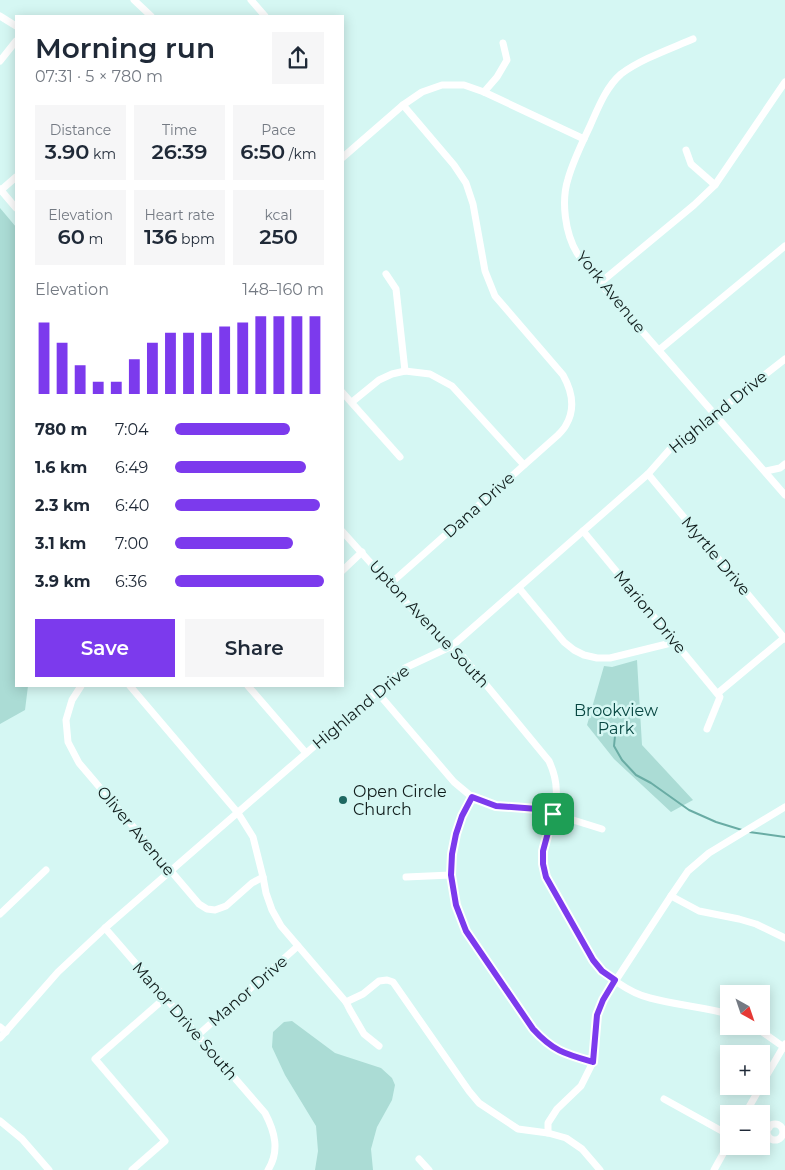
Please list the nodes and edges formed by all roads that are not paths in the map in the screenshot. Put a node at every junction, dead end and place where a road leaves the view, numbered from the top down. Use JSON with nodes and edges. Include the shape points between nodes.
{"nodes":[{"id":1,"x":134,"y":0,"type":"edge"},
{"id":2,"x":251,"y":0,"type":"edge"},
{"id":3,"x":150,"y":15,"type":"edge"},
{"id":4,"x":264,"y":15,"type":"edge"},
{"id":5,"x":0,"y":16,"type":"edge"},
{"id":6,"x":15,"y":25,"type":"edge"},
{"id":7,"x":693,"y":39,"type":"dead end"},
{"id":8,"x":15,"y":42,"type":"edge"},
{"id":9,"x":503,"y":43,"type":"dead end"},
{"id":10,"x":0,"y":61,"type":"edge"},
{"id":11,"x":785,"y":82,"type":"edge"},
{"id":12,"x":484,"y":92,"type":"junction"},
{"id":13,"x":403,"y":105,"type":"junction"},
{"id":14,"x":584,"y":139,"type":"junction"},
{"id":15,"x":686,"y":150,"type":"dead end"},
{"id":16,"x":344,"y":156,"type":"edge"},
{"id":17,"x":15,"y":179,"type":"edge"},
{"id":18,"x":714,"y":185,"type":"junction"},
{"id":19,"x":0,"y":190,"type":"edge"},
{"id":20,"x":15,"y":207,"type":"edge"},
{"id":21,"x":785,"y":246,"type":"edge"},
{"id":22,"x":386,"y":274,"type":"dead end"},
{"id":23,"x":600,"y":283,"type":"junction"},
{"id":24,"x":659,"y":350,"type":"junction"},
{"id":25,"x":785,"y":359,"type":"edge"},
{"id":26,"x":405,"y":371,"type":"junction"},
{"id":27,"x":344,"y":394,"type":"edge"},
{"id":28,"x":352,"y":402,"type":"junction"},
{"id":29,"x":715,"y":413,"type":"junction"},
{"id":30,"x":400,"y":457,"type":"dead end"},
{"id":31,"x":785,"y":464,"type":"edge"},
{"id":32,"x":524,"y":465,"type":"junction"},
{"id":33,"x":766,"y":471,"type":"junction"},
{"id":34,"x":648,"y":474,"type":"junction"},
{"id":35,"x":785,"y":495,"type":"edge"},
{"id":36,"x":583,"y":531,"type":"junction"},
{"id":37,"x":344,"y":532,"type":"edge"},
{"id":38,"x":362,"y":552,"type":"junction"},
{"id":39,"x":344,"y":569,"type":"edge"},
{"id":40,"x":390,"y":584,"type":"junction"},
{"id":41,"x":518,"y":588,"type":"junction"},
{"id":42,"x":784,"y":639,"type":"edge"},
{"id":43,"x":675,"y":642,"type":"junction"},
{"id":44,"x":452,"y":646,"type":"junction"},
{"id":45,"x":80,"y":687,"type":"edge"},
{"id":46,"x":131,"y":687,"type":"edge"},
{"id":47,"x":249,"y":687,"type":"edge"},
{"id":48,"x":377,"y":692,"type":"junction"},
{"id":49,"x":718,"y":693,"type":"junction"},
{"id":50,"x":707,"y":729,"type":"dead end"},
{"id":51,"x":306,"y":753,"type":"junction"},
{"id":52,"x":472,"y":797,"type":"junction"},
{"id":53,"x":785,"y":807,"type":"edge"},
{"id":54,"x":238,"y":813,"type":"junction"},
{"id":55,"x":553,"y":814,"type":"junction"},
{"id":56,"x":602,"y":829,"type":"dead end"},
{"id":57,"x":46,"y":870,"type":"dead end"},
{"id":58,"x":171,"y":871,"type":"junction"},
{"id":59,"x":451,"y":875,"type":"junction"},
{"id":60,"x":263,"y":877,"type":"junction"},
{"id":61,"x":406,"y":877,"type":"dead end"},
{"id":62,"x":671,"y":896,"type":"junction"},
{"id":63,"x":0,"y":914,"type":"edge"},
{"id":64,"x":105,"y":928,"type":"junction"},
{"id":65,"x":785,"y":938,"type":"edge"},
{"id":66,"x":298,"y":946,"type":"junction"},
{"id":67,"x":615,"y":980,"type":"junction"},
{"id":68,"x":165,"y":998,"type":"junction"},
{"id":69,"x":346,"y":1002,"type":"junction"},
{"id":70,"x":720,"y":1011,"type":"edge"},
{"id":71,"x":3,"y":1029,"type":"edge"},
{"id":72,"x":198,"y":1035,"type":"junction"},
{"id":73,"x":768,"y":1035,"type":"edge"},
{"id":74,"x":0,"y":1038,"type":"edge"},
{"id":75,"x":379,"y":1046,"type":"dead end"},
{"id":76,"x":784,"y":1046,"type":"edge"},
{"id":77,"x":593,"y":1062,"type":"junction"},
{"id":78,"x":770,"y":1070,"type":"edge"},
{"id":79,"x":664,"y":1099,"type":"dead end"},
{"id":80,"x":0,"y":1121,"type":"edge"},
{"id":81,"x":720,"y":1130,"type":"edge"},
{"id":82,"x":548,"y":1133,"type":"junction"},
{"id":83,"x":722,"y":1155,"type":"edge"},
{"id":84,"x":419,"y":1159,"type":"dead end"},
{"id":85,"x":49,"y":1170,"type":"edge"},
{"id":86,"x":132,"y":1170,"type":"edge"},
{"id":87,"x":268,"y":1170,"type":"edge"},
{"id":88,"x":429,"y":1170,"type":"edge"},
{"id":89,"x":600,"y":1170,"type":"edge"},
{"id":90,"x":714,"y":1170,"type":"edge"}],
"edges":[{"from":1,"to":3,"type":"street"},
{"from":2,"to":4,"type":"street"},
{"from":5,"to":6,"type":"street"},
{"from":7,"to":14,"type":"street","name":"York Avenue","via":[[636,65],[620,76],[606,93]]},
{"from":8,"to":10,"type":"street"},
{"from":9,"to":12,"type":"street","via":[[507,60]]},
{"from":11,"to":18,"type":"street"},
{"from":12,"to":13,"type":"street","via":[[464,85],[442,85],[422,92]]},
{"from":12,"to":14,"type":"street"},
{"from":13,"to":16,"type":"street"},
{"from":13,"to":32,"type":"street","name":"Dana Drive","via":[[466,183],[485,271],[495,296],[563,375],[570,388],[572,407],[566,425]]},
{"from":14,"to":23,"type":"street","name":"York Avenue","via":[[567,180],[565,216],[577,252]]},
{"from":15,"to":18,"type":"street","via":[[691,164]]},
{"from":17,"to":19,"type":"street"},
{"from":18,"to":23,"type":"street"},
{"from":19,"to":20,"type":"street"},
{"from":21,"to":24,"type":"street"},
{"from":22,"to":26,"type":"street","via":[[396,289]]},
{"from":23,"to":24,"type":"street","name":"York Avenue"},
{"from":24,"to":29,"type":"street","name":"York Avenue"},
{"from":25,"to":29,"type":"street","name":"Highland Drive"},
{"from":26,"to":28,"type":"street","via":[[379,380]]},
{"from":26,"to":32,"type":"street","via":[[430,374],[452,386]]},
{"from":27,"to":28,"type":"street"},
{"from":28,"to":30,"type":"street"},
{"from":29,"to":33,"type":"street","name":"York Avenue"},
{"from":29,"to":34,"type":"street","name":"Highland Drive","via":[[670,449]]},
{"from":31,"to":33,"type":"street"},
{"from":32,"to":40,"type":"street","name":"Dana Drive"},
{"from":33,"to":35,"type":"street","name":"York Avenue"},
{"from":34,"to":36,"type":"street","name":"Highland Drive"},
{"from":34,"to":42,"type":"street","name":"Myrtle Drive"},
{"from":36,"to":41,"type":"street","name":"Highland Drive"},
{"from":36,"to":43,"type":"street","name":"Marion Drive"},
{"from":37,"to":38,"type":"street","name":"Upton Avenue South"},
{"from":38,"to":39,"type":"street"},
{"from":38,"to":40,"type":"street","name":"Upton Avenue South"},
{"from":40,"to":44,"type":"street","name":"Upton Avenue South","via":[[431,630]]},
{"from":41,"to":43,"type":"street","via":[[564,642],[584,655],[610,658]]},
{"from":41,"to":44,"type":"street","name":"Highland Drive"},
{"from":42,"to":49,"type":"street"},
{"from":43,"to":49,"type":"street","name":"Marion Drive"},
{"from":44,"to":48,"type":"street","name":"Highland Drive","via":[[405,668]]},
{"from":44,"to":55,"type":"street","name":"Upton Avenue South","via":[[549,761],[557,786]]},
{"from":45,"to":58,"type":"street","name":"Oliver Avenue","via":[[66,720],[68,742],[79,763]]},
{"from":46,"to":54,"type":"street"},
{"from":47,"to":51,"type":"street"},
{"from":48,"to":51,"type":"street","name":"Highland Drive"},
{"from":48,"to":52,"type":"street","via":[[454,782]]},
{"from":49,"to":50,"type":"street","via":[[720,696]]},
{"from":51,"to":54,"type":"street","name":"Highland Drive"},
{"from":52,"to":55,"type":"street","via":[[496,806],[538,809]]},
{"from":52,"to":59,"type":"street","via":[[456,834]]},
{"from":53,"to":62,"type":"street","via":[[709,852],[688,871]]},
{"from":54,"to":58,"type":"street","name":"Highland Drive"},
{"from":54,"to":60,"type":"street","via":[[253,837]]},
{"from":55,"to":56,"type":"street"},
{"from":55,"to":67,"type":"street","name":"Upton Avenue South","via":[[543,851],[546,877],[593,960]]},
{"from":57,"to":63,"type":"street"},
{"from":58,"to":60,"type":"street","name":"Oliver Avenue","via":[[199,904],[215,910],[226,906]]},
{"from":58,"to":64,"type":"street","name":"Highland Drive"},
{"from":59,"to":61,"type":"street"},
{"from":59,"to":77,"type":"street","via":[[456,905],[466,931],[533,1029],[557,1050]]},
{"from":60,"to":66,"type":"street","via":[[272,910]]},
{"from":62,"to":65,"type":"street","via":[[699,911],[739,918]]},
{"from":62,"to":67,"type":"street"},
{"from":64,"to":68,"type":"street","name":"Manor Drive South"},
{"from":64,"to":71,"type":"street","name":"Highland Drive"},
{"from":66,"to":69,"type":"street"},
{"from":66,"to":72,"type":"street","name":"Manor Drive"},
{"from":67,"to":70,"type":"street","name":"Upton Avenue South","via":[[648,998]]},
{"from":67,"to":77,"type":"street","via":[[597,1015]]},
{"from":68,"to":72,"type":"street","name":"Manor Drive South"},
{"from":68,"to":86,"type":"street","via":[[95,1059],[165,1141]]},
{"from":69,"to":75,"type":"street","via":[[364,1034]]},
{"from":69,"to":82,"type":"street","via":[[380,981],[393,982],[479,1103],[518,1130]]},
{"from":71,"to":74,"type":"street","name":"Highland Drive"},
{"from":72,"to":87,"type":"street","name":"Manor Drive South","via":[[265,1113],[272,1126],[276,1142]]},
{"from":73,"to":76,"type":"street"},
{"from":76,"to":78,"type":"street"},
{"from":77,"to":82,"type":"street","via":[[581,1086],[557,1108],[548,1123]]},
{"from":79,"to":81,"type":"street"},
{"from":80,"to":85,"type":"street","via":[[22,1139]]},
{"from":82,"to":89,"type":"street","via":[[566,1138],[582,1149]]},
{"from":83,"to":90,"type":"street"},
{"from":84,"to":88,"type":"street"}]}
